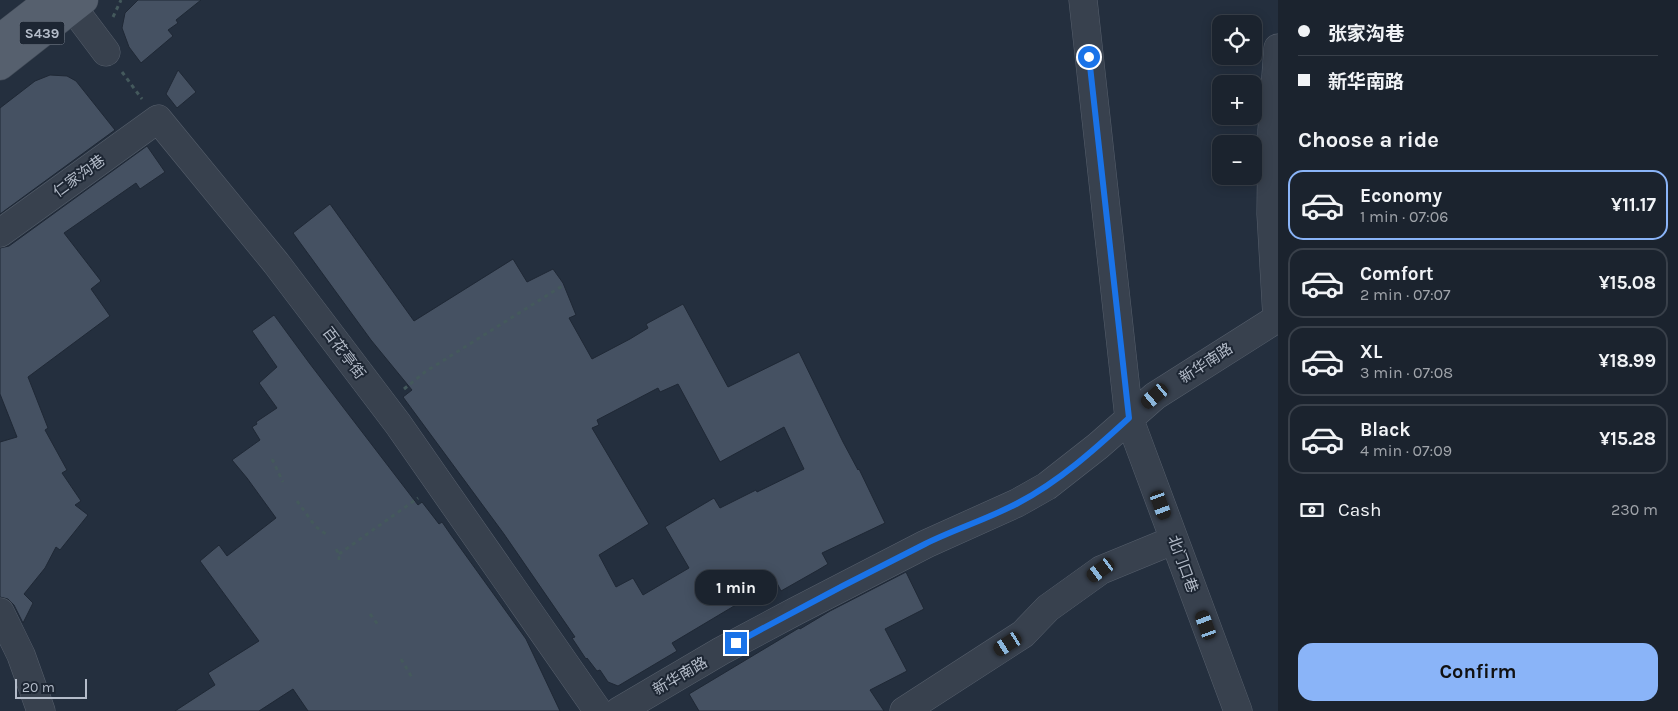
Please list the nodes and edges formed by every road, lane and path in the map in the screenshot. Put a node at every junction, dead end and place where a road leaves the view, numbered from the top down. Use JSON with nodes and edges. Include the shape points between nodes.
{"nodes":[{"id":1,"x":1083,"y":0,"type":"edge"},
{"id":2,"x":69,"y":3,"type":"edge"},
{"id":3,"x":0,"y":38,"type":"edge"},
{"id":4,"x":1278,"y":48,"type":"edge"},
{"id":5,"x":106,"y":52,"type":"joint"},
{"id":6,"x":0,"y":66,"type":"edge"},
{"id":7,"x":158,"y":119,"type":"junction"},
{"id":8,"x":0,"y":232,"type":"edge"},
{"id":9,"x":562,"y":286,"type":"dead end"},
{"id":10,"x":1278,"y":318,"type":"edge"},
{"id":11,"x":406,"y":388,"type":"dead end"},
{"id":12,"x":1129,"y":418,"type":"junction"},
{"id":13,"x":272,"y":460,"type":"dead end"},
{"id":14,"x":283,"y":482,"type":"dead end"},
{"id":15,"x":438,"y":483,"type":"junction"},
{"id":16,"x":297,"y":501,"type":"dead end"},
{"id":17,"x":327,"y":535,"type":"dead end"},
{"id":18,"x":1174,"y":540,"type":"junction"},
{"id":19,"x":336,"y":549,"type":"dead end"},
{"id":20,"x":339,"y":554,"type":"junction"},
{"id":21,"x":339,"y":560,"type":"dead end"},
{"id":22,"x":0,"y":612,"type":"edge"},
{"id":23,"x":370,"y":614,"type":"dead end"},
{"id":24,"x":379,"y":626,"type":"dead end"},
{"id":25,"x":401,"y":659,"type":"dead end"},
{"id":26,"x":413,"y":679,"type":"dead end"},
{"id":27,"x":41,"y":711,"type":"edge"},
{"id":28,"x":598,"y":711,"type":"edge"},
{"id":29,"x":619,"y":711,"type":"edge"},
{"id":30,"x":904,"y":711,"type":"edge"},
{"id":31,"x":1238,"y":711,"type":"edge"}],
"edges":[{"from":1,"to":12,"type":"street","name":"北门口巷"},
{"from":2,"to":3,"type":"main road","number":"S439"},
{"from":2,"to":5,"type":"street"},
{"from":2,"to":6,"type":"main road","number":"S439"},
{"from":4,"to":10,"type":"street","via":[[1272,130],[1271,214]]},
{"from":5,"to":7,"type":"path"},
{"from":7,"to":8,"type":"street","name":"仁家沟巷"},
{"from":7,"to":15,"type":"street","name":"百花亭街","via":[[276,263],[398,424]]},
{"from":9,"to":11,"type":"path","via":[[425,372]]},
{"from":10,"to":12,"type":"street","name":"新华南路","via":[[1155,396]]},
{"from":12,"to":18,"type":"street","name":"北门口巷"},
{"from":12,"to":29,"type":"street","name":"新华南路","via":[[1068,471],[1018,503],[926,544],[822,598]]},
{"from":13,"to":14,"type":"path"},
{"from":15,"to":20,"type":"path"},
{"from":15,"to":28,"type":"street","name":"百花亭街"},
{"from":16,"to":17,"type":"path","via":[[315,526]]},
{"from":18,"to":30,"type":"street","via":[[1101,570],[1048,608],[1023,634]]},
{"from":18,"to":31,"type":"street","name":"北门口巷"},
{"from":19,"to":20,"type":"path"},
{"from":20,"to":21,"type":"path"},
{"from":22,"to":27,"type":"street","via":[[22,655]]},
{"from":23,"to":24,"type":"path"},
{"from":25,"to":26,"type":"path"}]}
